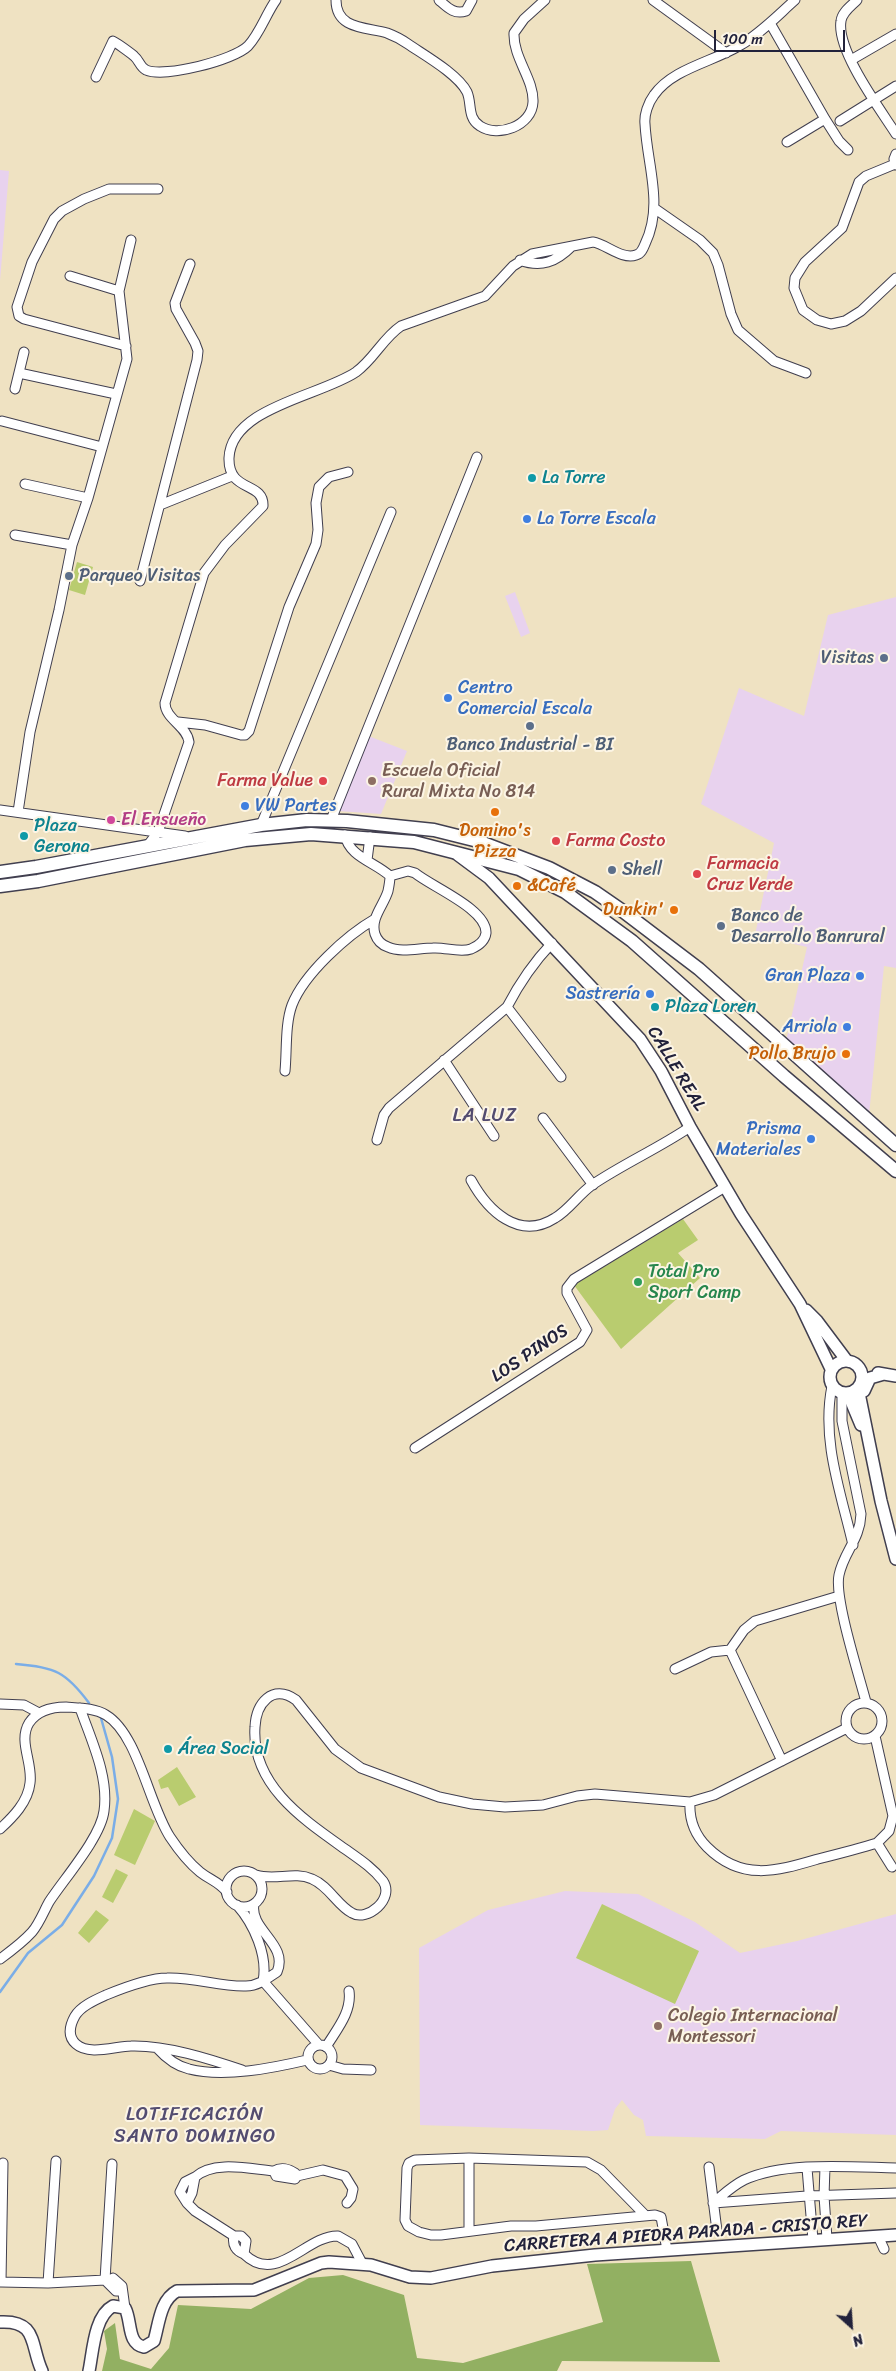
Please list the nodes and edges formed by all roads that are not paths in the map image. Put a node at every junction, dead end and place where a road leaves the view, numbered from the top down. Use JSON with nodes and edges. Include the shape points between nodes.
{"nodes":[{"id":1,"x":276,"y":0,"type":"edge"},
{"id":2,"x":336,"y":0,"type":"edge"},
{"id":3,"x":439,"y":0,"type":"edge"},
{"id":4,"x":472,"y":0,"type":"edge"},
{"id":5,"x":545,"y":0,"type":"edge"},
{"id":6,"x":653,"y":0,"type":"edge"},
{"id":7,"x":794,"y":0,"type":"edge"},
{"id":8,"x":857,"y":0,"type":"edge"},
{"id":9,"x":770,"y":22,"type":"junction"},
{"id":10,"x":896,"y":34,"type":"edge"},
{"id":11,"x":722,"y":51,"type":"junction"},
{"id":12,"x":851,"y":60,"type":"junction"},
{"id":13,"x":96,"y":77,"type":"dead end"},
{"id":14,"x":896,"y":86,"type":"edge"},
{"id":15,"x":874,"y":100,"type":"junction"},
{"id":16,"x":825,"y":118,"type":"junction"},
{"id":17,"x":840,"y":121,"type":"dead end"},
{"id":18,"x":896,"y":134,"type":"edge"},
{"id":19,"x":787,"y":142,"type":"dead end"},
{"id":20,"x":848,"y":150,"type":"dead end"},
{"id":21,"x":896,"y":154,"type":"edge"},
{"id":22,"x":895,"y":165,"type":"edge"},
{"id":23,"x":158,"y":189,"type":"dead end"},
{"id":24,"x":654,"y":208,"type":"junction"},
{"id":25,"x":131,"y":240,"type":"dead end"},
{"id":26,"x":190,"y":264,"type":"dead end"},
{"id":27,"x":70,"y":276,"type":"dead end"},
{"id":28,"x":896,"y":278,"type":"edge"},
{"id":29,"x":119,"y":291,"type":"junction"},
{"id":30,"x":126,"y":346,"type":"junction"},
{"id":31,"x":24,"y":352,"type":"dead end"},
{"id":32,"x":19,"y":373,"type":"junction"},
{"id":33,"x":806,"y":373,"type":"dead end"},
{"id":34,"x":15,"y":389,"type":"dead end"},
{"id":35,"x":116,"y":394,"type":"junction"},
{"id":36,"x":2,"y":422,"type":"dead end"},
{"id":37,"x":102,"y":447,"type":"junction"},
{"id":38,"x":477,"y":457,"type":"dead end"},
{"id":39,"x":348,"y":472,"type":"dead end"},
{"id":40,"x":232,"y":476,"type":"junction"},
{"id":41,"x":25,"y":484,"type":"dead end"},
{"id":42,"x":88,"y":498,"type":"junction"},
{"id":43,"x":160,"y":505,"type":"junction"},
{"id":44,"x":391,"y":512,"type":"dead end"},
{"id":45,"x":15,"y":535,"type":"dead end"},
{"id":46,"x":72,"y":545,"type":"junction"},
{"id":47,"x":140,"y":581,"type":"dead end"},
{"id":48,"x":178,"y":722,"type":"junction"},
{"id":49,"x":0,"y":810,"type":"edge"},
{"id":50,"x":18,"y":812,"type":"junction"},
{"id":51,"x":331,"y":820,"type":"junction"},
{"id":52,"x":261,"y":825,"type":"junction"},
{"id":53,"x":158,"y":832,"type":"junction"},
{"id":54,"x":345,"y":835,"type":"junction"},
{"id":55,"x":194,"y":837,"type":"junction"},
{"id":56,"x":370,"y":837,"type":"junction"},
{"id":57,"x":148,"y":845,"type":"junction"},
{"id":58,"x":441,"y":847,"type":"junction"},
{"id":59,"x":368,"y":860,"type":"junction"},
{"id":60,"x":500,"y":864,"type":"junction"},
{"id":61,"x":0,"y":872,"type":"edge"},
{"id":62,"x":390,"y":876,"type":"junction"},
{"id":63,"x":489,"y":878,"type":"junction"},
{"id":64,"x":0,"y":886,"type":"edge"},
{"id":65,"x":375,"y":919,"type":"junction"},
{"id":66,"x":552,"y":943,"type":"junction"},
{"id":67,"x":507,"y":1007,"type":"junction"},
{"id":68,"x":444,"y":1060,"type":"junction"},
{"id":69,"x":285,"y":1070,"type":"dead end"},
{"id":70,"x":561,"y":1077,"type":"dead end"},
{"id":71,"x":543,"y":1118,"type":"dead end"},
{"id":72,"x":690,"y":1127,"type":"junction"},
{"id":73,"x":494,"y":1136,"type":"dead end"},
{"id":74,"x":377,"y":1140,"type":"dead end"},
{"id":75,"x":896,"y":1145,"type":"edge"},
{"id":76,"x":896,"y":1171,"type":"edge"},
{"id":77,"x":471,"y":1180,"type":"dead end"},
{"id":78,"x":593,"y":1185,"type":"junction"},
{"id":79,"x":725,"y":1187,"type":"junction"},
{"id":80,"x":800,"y":1304,"type":"junction"},
{"id":81,"x":847,"y":1361,"type":"junction"},
{"id":82,"x":831,"y":1370,"type":"junction"},
{"id":83,"x":861,"y":1371,"type":"junction"},
{"id":84,"x":884,"y":1374,"type":"junction"},
{"id":85,"x":896,"y":1376,"type":"edge"},
{"id":86,"x":832,"y":1386,"type":"junction"},
{"id":87,"x":850,"y":1392,"type":"junction"},
{"id":88,"x":862,"y":1402,"type":"junction"},
{"id":89,"x":869,"y":1442,"type":"junction"},
{"id":90,"x":415,"y":1448,"type":"dead end"},
{"id":91,"x":853,"y":1544,"type":"junction"},
{"id":92,"x":896,"y":1559,"type":"edge"},
{"id":93,"x":839,"y":1596,"type":"junction"},
{"id":94,"x":730,"y":1650,"type":"junction"},
{"id":95,"x":675,"y":1670,"type":"dead end"},
{"id":96,"x":866,"y":1702,"type":"junction"},
{"id":97,"x":0,"y":1704,"type":"edge"},
{"id":98,"x":80,"y":1708,"type":"junction"},
{"id":99,"x":40,"y":1713,"type":"junction"},
{"id":100,"x":847,"y":1728,"type":"junction"},
{"id":101,"x":875,"y":1736,"type":"junction"},
{"id":102,"x":782,"y":1761,"type":"junction"},
{"id":103,"x":690,"y":1802,"type":"junction"},
{"id":104,"x":0,"y":1829,"type":"edge"},
{"id":105,"x":877,"y":1843,"type":"junction"},
{"id":106,"x":892,"y":1867,"type":"dead end"},
{"id":107,"x":256,"y":1875,"type":"junction"},
{"id":108,"x":279,"y":1876,"type":"junction"},
{"id":109,"x":230,"y":1878,"type":"junction"},
{"id":110,"x":215,"y":1879,"type":"junction"},
{"id":111,"x":227,"y":1892,"type":"junction"},
{"id":112,"x":262,"y":1892,"type":"junction"},
{"id":113,"x":254,"y":1904,"type":"junction"},
{"id":114,"x":237,"y":1905,"type":"junction"},
{"id":115,"x":0,"y":1959,"type":"edge"},
{"id":116,"x":263,"y":1981,"type":"junction"},
{"id":117,"x":349,"y":1991,"type":"dead end"},
{"id":118,"x":322,"y":2046,"type":"junction"},
{"id":119,"x":158,"y":2048,"type":"junction"},
{"id":120,"x":308,"y":2060,"type":"junction"},
{"id":121,"x":330,"y":2065,"type":"junction"},
{"id":122,"x":242,"y":2070,"type":"junction"},
{"id":123,"x":371,"y":2070,"type":"dead end"},
{"id":124,"x":469,"y":2158,"type":"junction"},
{"id":125,"x":56,"y":2161,"type":"dead end"},
{"id":126,"x":3,"y":2163,"type":"dead end"},
{"id":127,"x":112,"y":2164,"type":"dead end"},
{"id":128,"x":709,"y":2167,"type":"dead end"},
{"id":129,"x":825,"y":2167,"type":"junction"},
{"id":130,"x":807,"y":2168,"type":"junction"},
{"id":131,"x":896,"y":2168,"type":"edge"},
{"id":132,"x":896,"y":2193,"type":"edge"},
{"id":133,"x":808,"y":2196,"type":"junction"},
{"id":134,"x":824,"y":2196,"type":"junction"},
{"id":135,"x":714,"y":2203,"type":"junction"},
{"id":136,"x":347,"y":2204,"type":"dead end"},
{"id":137,"x":644,"y":2214,"type":"junction"},
{"id":138,"x":469,"y":2231,"type":"junction"},
{"id":139,"x":717,"y":2231,"type":"dead end"},
{"id":140,"x":896,"y":2235,"type":"edge"},
{"id":141,"x":878,"y":2236,"type":"junction"},
{"id":142,"x":827,"y":2239,"type":"junction"},
{"id":143,"x":813,"y":2240,"type":"junction"},
{"id":144,"x":884,"y":2249,"type":"dead end"},
{"id":145,"x":667,"y":2250,"type":"junction"},
{"id":146,"x":362,"y":2263,"type":"junction"},
{"id":147,"x":107,"y":2280,"type":"junction"},
{"id":148,"x":48,"y":2283,"type":"junction"},
{"id":149,"x":125,"y":2308,"type":"junction"},
{"id":150,"x":0,"y":2322,"type":"edge"},
{"id":151,"x":42,"y":2371,"type":"edge"},
{"id":152,"x":89,"y":2371,"type":"edge"}],
"edges":[{"from":1,"to":13,"type":"street","via":[[252,41],[225,60],[150,71],[113,41]]},
{"from":2,"to":5,"type":"street","via":[[337,11],[351,25],[395,36],[437,64],[462,85],[474,121],[485,129],[497,131],[516,127],[533,107],[532,93],[516,53],[514,33]]},
{"from":3,"to":4,"type":"street","via":[[460,13],[470,6]]},
{"from":6,"to":11,"type":"street"},
{"from":7,"to":9,"type":"street"},
{"from":8,"to":12,"type":"street","via":[[846,10],[841,21],[843,39]]},
{"from":9,"to":11,"type":"street","via":[[755,36]]},
{"from":9,"to":16,"type":"street"},
{"from":10,"to":12,"type":"street"},
{"from":11,"to":24,"type":"street","via":[[662,85],[647,109],[645,124],[655,187]]},
{"from":12,"to":15,"type":"street"},
{"from":14,"to":15,"type":"street"},
{"from":15,"to":17,"type":"street"},
{"from":15,"to":18,"type":"street"},
{"from":16,"to":19,"type":"street"},
{"from":16,"to":20,"type":"street"},
{"from":21,"to":22,"type":"street"},
{"from":22,"to":28,"type":"street","via":[[859,182],[842,228],[805,262],[795,278],[794,288],[803,310],[817,320],[831,324],[844,321],[860,311]]},
{"from":23,"to":30,"type":"street","via":[[109,189],[62,211],[54,219],[32,262],[17,307],[19,316],[24,319]]},
{"from":24,"to":33,"type":"street","via":[[700,240],[712,253],[738,330],[774,360]]},
{"from":24,"to":40,"type":"street","via":[[648,238],[641,252],[631,256],[601,243],[538,252],[520,260],[485,296],[401,326],[357,371],[251,420],[238,434],[229,453]]},
{"from":25,"to":29,"type":"street"},
{"from":26,"to":43,"type":"street","via":[[175,303],[198,351],[197,360]]},
{"from":27,"to":29,"type":"street"},
{"from":29,"to":30,"type":"street"},
{"from":30,"to":35,"type":"street","via":[[127,359]]},
{"from":31,"to":32,"type":"street"},
{"from":32,"to":34,"type":"street"},
{"from":32,"to":35,"type":"street"},
{"from":35,"to":37,"type":"street"},
{"from":36,"to":37,"type":"street"},
{"from":37,"to":42,"type":"street"},
{"from":38,"to":51,"type":"street"},
{"from":39,"to":48,"type":"street","via":[[328,477],[319,487],[316,544],[286,616],[249,731],[241,735],[205,725]]},
{"from":40,"to":43,"type":"street"},
{"from":40,"to":48,"type":"street","via":[[258,493],[263,506],[204,573],[165,703],[166,711]]},
{"from":41,"to":42,"type":"street"},
{"from":42,"to":46,"type":"street"},
{"from":43,"to":47,"type":"street"},
{"from":44,"to":52,"type":"street"},
{"from":45,"to":46,"type":"street"},
{"from":46,"to":50,"type":"street","via":[[30,732]]},
{"from":48,"to":53,"type":"street","via":[[189,742]]},
{"from":49,"to":50,"type":"street"},
{"from":50,"to":53,"type":"street"},
{"from":51,"to":52,"type":"highway"},
{"from":51,"to":75,"type":"highway","via":[[454,834],[524,857],[583,886],[674,948]]},
{"from":52,"to":55,"type":"highway"},
{"from":53,"to":55,"type":"street"},
{"from":53,"to":57,"type":"street"},
{"from":54,"to":56,"type":"highway"},
{"from":54,"to":59,"type":"street","via":[[347,845]]},
{"from":54,"to":64,"type":"highway","via":[[311,834],[244,840]]},
{"from":55,"to":57,"type":"highway"},
{"from":56,"to":58,"type":"highway"},
{"from":56,"to":59,"type":"street"},
{"from":57,"to":61,"type":"highway"},
{"from":58,"to":60,"type":"highway"},
{"from":58,"to":63,"type":"main road","name":"CALLE REAL","via":[[470,862]]},
{"from":59,"to":62,"type":"street"},
{"from":60,"to":63,"type":"main road"},
{"from":60,"to":76,"type":"highway","via":[[520,869],[566,892],[632,941]]},
{"from":62,"to":65,"type":"street","via":[[388,892]]},
{"from":62,"to":65,"type":"street","via":[[408,871],[415,873],[469,907],[484,924],[484,940],[463,950],[389,948],[374,932]]},
{"from":63,"to":66,"type":"main road","name":"CALLE REAL"},
{"from":65,"to":69,"type":"street","via":[[346,940],[300,988],[292,1006]]},
{"from":66,"to":67,"type":"street","via":[[527,972]]},
{"from":66,"to":72,"type":"main road","name":"CALLE REAL","via":[[640,1039]]},
{"from":67,"to":68,"type":"street"},
{"from":67,"to":70,"type":"street"},
{"from":68,"to":73,"type":"street"},
{"from":68,"to":74,"type":"street","via":[[389,1108]]},
{"from":71,"to":78,"type":"street"},
{"from":72,"to":78,"type":"street"},
{"from":72,"to":79,"type":"main road","name":"CALLE REAL"},
{"from":77,"to":78,"type":"street","via":[[479,1195],[494,1211],[518,1226],[546,1223],[557,1217]]},
{"from":79,"to":80,"type":"main road","name":"CALLE REAL"},
{"from":79,"to":90,"type":"street","name":"LOS PINOS","via":[[574,1279],[567,1293],[587,1330],[580,1342]]},
{"from":80,"to":81,"type":"main road","name":"CALLE REAL","via":[[817,1320]]},
{"from":80,"to":82,"type":"main road","name":"CALLE REAL"},
{"from":81,"to":82,"type":"main road","via":[[838,1363]]},
{"from":81,"to":83,"type":"main road"},
{"from":82,"to":86,"type":"main road"},
{"from":83,"to":84,"type":"main road"},
{"from":83,"to":87,"type":"main road","via":[[862,1380]]},
{"from":84,"to":85,"type":"main road"},
{"from":84,"to":88,"type":"main road","via":[[870,1378],[864,1388]]},
{"from":86,"to":87,"type":"main road"},
{"from":86,"to":91,"type":"street","via":[[828,1411],[832,1459]]},
{"from":87,"to":88,"type":"main road"},
{"from":87,"to":89,"type":"main road"},
{"from":87,"to":91,"type":"street","via":[[842,1421],[861,1514],[861,1529]]},
{"from":88,"to":89,"type":"main road"},
{"from":89,"to":92,"type":"main road"},
{"from":91,"to":93,"type":"street","via":[[839,1574]]},
{"from":93,"to":94,"type":"street","via":[[755,1621]]},
{"from":93,"to":96,"type":"street"},
{"from":94,"to":95,"type":"street","via":[[711,1652]]},
{"from":94,"to":102,"type":"street"},
{"from":96,"to":100,"type":"street","via":[[849,1710]]},
{"from":96,"to":101,"type":"street","via":[[876,1706],[882,1716],[882,1727]]},
{"from":97,"to":99,"type":"street","via":[[24,1705]]},
{"from":98,"to":99,"type":"street","via":[[57,1707]]},
{"from":98,"to":110,"type":"street","via":[[105,1714],[122,1728],[160,1822],[183,1854],[201,1872]]},
{"from":98,"to":115,"type":"street","via":[[100,1764],[105,1794],[101,1822],[34,1930]]},
{"from":99,"to":104,"type":"street","via":[[26,1730],[29,1791],[21,1807]]},
{"from":100,"to":101,"type":"street","via":[[856,1738]]},
{"from":100,"to":102,"type":"street"},
{"from":101,"to":105,"type":"street","via":[[893,1816],[889,1831]]},
{"from":102,"to":103,"type":"street","via":[[714,1795]]},
{"from":103,"to":105,"type":"street","via":[[693,1824],[704,1844],[722,1859],[747,1869],[776,1871]]},
{"from":103,"to":108,"type":"street","via":[[595,1794],[505,1807],[439,1797],[381,1777],[352,1762],[329,1742],[296,1700],[276,1694],[260,1704],[254,1732],[258,1756],[273,1786],[284,1802],[369,1866],[384,1883],[386,1894],[378,1908],[358,1915],[312,1879]]},
{"from":105,"to":106,"type":"street"},
{"from":107,"to":108,"type":"street"},
{"from":107,"to":109,"type":"street","via":[[242,1871]]},
{"from":107,"to":112,"type":"street","via":[[262,1883]]},
{"from":108,"to":112,"type":"street"},
{"from":109,"to":110,"type":"street"},
{"from":109,"to":111,"type":"street"},
{"from":110,"to":111,"type":"street"},
{"from":111,"to":114,"type":"street"},
{"from":112,"to":113,"type":"street"},
{"from":113,"to":114,"type":"street"},
{"from":113,"to":116,"type":"street","via":[[254,1916],[274,1944],[280,1960],[277,1972]]},
{"from":114,"to":116,"type":"street","via":[[257,1939],[266,1969]]},
{"from":116,"to":118,"type":"street"},
{"from":116,"to":119,"type":"street","via":[[247,1986],[193,1978],[165,1978],[93,2001],[78,2012],[71,2024],[70,2034],[76,2044],[86,2049]]},
{"from":117,"to":118,"type":"street","via":[[348,2011]]},
{"from":118,"to":120,"type":"street","via":[[310,2050]]},
{"from":118,"to":121,"type":"street","via":[[332,2057]]},
{"from":119,"to":122,"type":"street"},
{"from":119,"to":122,"type":"street","via":[[174,2063],[189,2070]]},
{"from":120,"to":121,"type":"street","via":[[319,2070]]},
{"from":120,"to":122,"type":"street"},
{"from":121,"to":123,"type":"street"},
{"from":124,"to":137,"type":"street","via":[[587,2162],[601,2170]]},
{"from":124,"to":138,"type":"street"},
{"from":124,"to":138,"type":"street","via":[[409,2163],[405,2213],[408,2226],[431,2235]]},
{"from":125,"to":148,"type":"street"},
{"from":126,"to":148,"type":"street","via":[[1,2282]]},
{"from":127,"to":147,"type":"street"},
{"from":128,"to":135,"type":"street"},
{"from":129,"to":130,"type":"street"},
{"from":129,"to":131,"type":"street"},
{"from":129,"to":134,"type":"street"},
{"from":130,"to":133,"type":"street"},
{"from":130,"to":135,"type":"street","via":[[745,2180]]},
{"from":132,"to":134,"type":"street"},
{"from":133,"to":134,"type":"street"},
{"from":133,"to":135,"type":"street"},
{"from":133,"to":143,"type":"street"},
{"from":134,"to":142,"type":"street"},
{"from":135,"to":139,"type":"street"},
{"from":136,"to":146,"type":"street","via":[[353,2188],[345,2176],[323,2170],[297,2176],[295,2172],[279,2168],[274,2171],[208,2169],[186,2182],[180,2192],[196,2211],[234,2236],[234,2245],[239,2251],[258,2263],[284,2261],[316,2242],[338,2236],[352,2244]]},
{"from":137,"to":138,"type":"street"},
{"from":137,"to":145,"type":"street","via":[[661,2216]]},
{"from":140,"to":141,"type":"main road","name":"CARRETERA A PIEDRA PARADA - CRISTO REY"},
{"from":141,"to":142,"type":"main road","name":"CARRETERA A PIEDRA PARADA - CRISTO REY"},
{"from":141,"to":144,"type":"street"},
{"from":142,"to":143,"type":"main road","name":"CARRETERA A PIEDRA PARADA - CRISTO REY"},
{"from":143,"to":145,"type":"main road","name":"CARRETERA A PIEDRA PARADA - CRISTO REY"},
{"from":145,"to":146,"type":"main road","name":"CARRETERA A PIEDRA PARADA - CRISTO REY","via":[[492,2266],[431,2278],[410,2277]]},
{"from":146,"to":149,"type":"main road","name":"CARRETERA A PIEDRA PARADA - CRISTO REY","via":[[321,2263],[254,2290],[177,2291],[171,2294],[163,2308],[154,2341],[144,2347],[133,2341]]},
{"from":147,"to":148,"type":"street"},
{"from":147,"to":149,"type":"street","via":[[112,2288],[122,2291]]},
{"from":149,"to":152,"type":"main road","via":[[113,2306],[105,2313]]},
{"from":150,"to":151,"type":"main road","via":[[11,2321],[26,2328],[32,2336]]}]}
